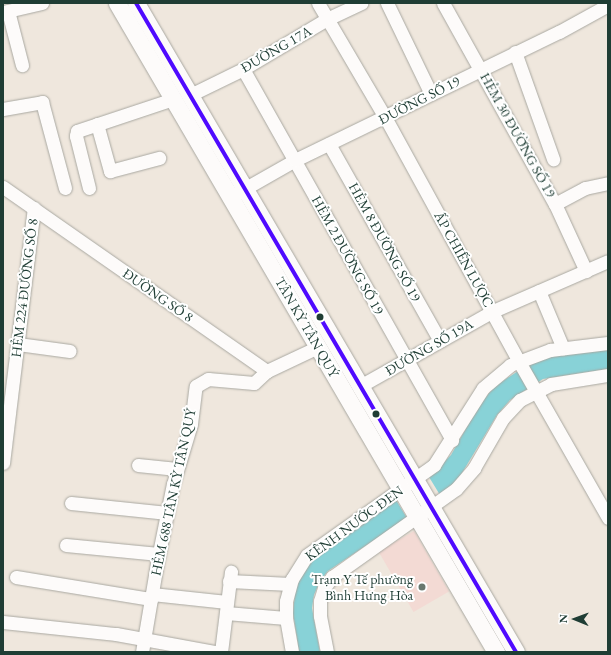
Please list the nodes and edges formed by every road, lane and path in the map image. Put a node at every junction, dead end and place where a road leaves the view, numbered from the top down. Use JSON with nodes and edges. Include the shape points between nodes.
{"nodes":[{"id":1,"x":42,"y":3,"type":"edge"},
{"id":2,"x":116,"y":3,"type":"edge"},
{"id":3,"x":136,"y":3,"type":"edge"},
{"id":4,"x":318,"y":3,"type":"edge"},
{"id":5,"x":361,"y":3,"type":"edge"},
{"id":6,"x":386,"y":3,"type":"edge"},
{"id":7,"x":443,"y":3,"type":"edge"},
{"id":8,"x":608,"y":5,"type":"edge"},
{"id":9,"x":6,"y":12,"type":"edge"},
{"id":10,"x":327,"y":19,"type":"junction"},
{"id":11,"x":515,"y":52,"type":"junction"},
{"id":12,"x":22,"y":65,"type":"dead end"},
{"id":13,"x":482,"y":68,"type":"junction"},
{"id":14,"x":243,"y":69,"type":"junction"},
{"id":15,"x":431,"y":94,"type":"junction"},
{"id":16,"x":190,"y":95,"type":"junction"},
{"id":17,"x":173,"y":99,"type":"junction"},
{"id":18,"x":3,"y":109,"type":"edge"},
{"id":19,"x":385,"y":117,"type":"junction"},
{"id":20,"x":96,"y":124,"type":"junction"},
{"id":21,"x":329,"y":144,"type":"junction"},
{"id":22,"x":159,"y":158,"type":"dead end"},
{"id":23,"x":552,"y":159,"type":"dead end"},
{"id":24,"x":295,"y":160,"type":"junction"},
{"id":25,"x":608,"y":183,"type":"edge"},
{"id":26,"x":3,"y":187,"type":"edge"},
{"id":27,"x":65,"y":188,"type":"dead end"},
{"id":28,"x":89,"y":188,"type":"dead end"},
{"id":29,"x":244,"y":188,"type":"junction"},
{"id":30,"x":230,"y":197,"type":"junction"},
{"id":31,"x":555,"y":204,"type":"junction"},
{"id":32,"x":34,"y":208,"type":"junction"},
{"id":33,"x":608,"y":261,"type":"edge"},
{"id":34,"x":586,"y":271,"type":"junction"},
{"id":35,"x":539,"y":291,"type":"junction"},
{"id":36,"x":493,"y":311,"type":"junction"},
{"id":37,"x":440,"y":341,"type":"junction"},
{"id":38,"x":608,"y":343,"type":"edge"},
{"id":39,"x":18,"y":344,"type":"junction"},
{"id":40,"x":318,"y":347,"type":"junction"},
{"id":41,"x":563,"y":348,"type":"junction"},
{"id":42,"x":70,"y":351,"type":"dead end"},
{"id":43,"x":407,"y":360,"type":"junction"},
{"id":44,"x":520,"y":363,"type":"junction"},
{"id":45,"x":267,"y":371,"type":"junction"},
{"id":46,"x":608,"y":375,"type":"edge"},
{"id":47,"x":360,"y":386,"type":"junction"},
{"id":48,"x":533,"y":388,"type":"junction"},
{"id":49,"x":452,"y":440,"type":"junction"},
{"id":50,"x":3,"y":463,"type":"edge"},
{"id":51,"x":138,"y":466,"type":"dead end"},
{"id":52,"x":177,"y":469,"type":"junction"},
{"id":53,"x":408,"y":484,"type":"junction"},
{"id":54,"x":71,"y":503,"type":"dead end"},
{"id":55,"x":432,"y":508,"type":"junction"},
{"id":56,"x":167,"y":513,"type":"junction"},
{"id":57,"x":418,"y":517,"type":"junction"},
{"id":58,"x":608,"y":518,"type":"edge"},
{"id":59,"x":66,"y":545,"type":"dead end"},
{"id":60,"x":159,"y":554,"type":"junction"},
{"id":61,"x":16,"y":577,"type":"dead end"},
{"id":62,"x":290,"y":584,"type":"junction"},
{"id":63,"x":151,"y":596,"type":"junction"},
{"id":64,"x":226,"y":608,"type":"junction"},
{"id":65,"x":286,"y":618,"type":"junction"},
{"id":66,"x":3,"y":622,"type":"edge"},
{"id":67,"x":143,"y":646,"type":"edge"},
{"id":68,"x":215,"y":652,"type":"edge"},
{"id":69,"x":221,"y":652,"type":"edge"},
{"id":70,"x":292,"y":652,"type":"edge"},
{"id":71,"x":327,"y":652,"type":"edge"},
{"id":72,"x":496,"y":652,"type":"edge"},
{"id":73,"x":516,"y":652,"type":"edge"}],
"edges":[{"from":1,"to":9,"type":"street"},
{"from":2,"to":17,"type":"main road","name":"TÂN KỲ TÂN QUÝ"},
{"from":3,"to":16,"type":"main road","name":"TÂN KỲ TÂN QUÝ"},
{"from":4,"to":10,"type":"street","name":"ẤP CHIẾN LƯỢC"},
{"from":5,"to":10,"type":"street","name":"ĐƯỜNG 17A"},
{"from":6,"to":15,"type":"street"},
{"from":7,"to":13,"type":"street","name":"HẺM 30 ĐƯỜNG SỐ 19"},
{"from":8,"to":11,"type":"street","name":"ĐƯỜNG SỐ 19"},
{"from":9,"to":12,"type":"street"},
{"from":10,"to":14,"type":"street","name":"ĐƯỜNG 17A"},
{"from":10,"to":19,"type":"street","name":"ẤP CHIẾN LƯỢC"},
{"from":11,"to":13,"type":"street","name":"ĐƯỜNG SỐ 19"},
{"from":11,"to":23,"type":"street"},
{"from":13,"to":15,"type":"street","name":"ĐƯỜNG SỐ 19"},
{"from":13,"to":31,"type":"street","name":"HẺM 30 ĐƯỜNG SỐ 19"},
{"from":14,"to":16,"type":"street","name":"ĐƯỜNG 17A"},
{"from":14,"to":24,"type":"street","name":"HẺM 2 ĐƯỜNG SỐ 19"},
{"from":15,"to":19,"type":"street","name":"ĐƯỜNG SỐ 19"},
{"from":16,"to":29,"type":"main road","name":"TÂN KỲ TÂN QUÝ"},
{"from":17,"to":20,"type":"street"},
{"from":17,"to":30,"type":"main road","name":"TÂN KỲ TÂN QUÝ"},
{"from":18,"to":27,"type":"street","via":[[42,102]]},
{"from":19,"to":21,"type":"street","name":"ĐƯỜNG SỐ 19"},
{"from":19,"to":36,"type":"street","name":"ẤP CHIẾN LƯỢC"},
{"from":20,"to":22,"type":"street","via":[[110,171]]},
{"from":20,"to":28,"type":"street","via":[[76,133]]},
{"from":21,"to":24,"type":"street","name":"ĐƯỜNG SỐ 19"},
{"from":21,"to":37,"type":"street","name":"HẺM 8 ĐƯỜNG SỐ 19"},
{"from":24,"to":29,"type":"street","name":"ĐƯỜNG SỐ 19"},
{"from":24,"to":43,"type":"street","name":"HẺM 2 ĐƯỜNG SỐ 19"},
{"from":25,"to":31,"type":"street","via":[[585,188]]},
{"from":26,"to":32,"type":"street","name":"ĐƯỜNG SỐ 8"},
{"from":29,"to":30,"type":"street","name":"ĐƯỜNG SỐ 19"},
{"from":29,"to":47,"type":"main road","name":"TÂN KỲ TÂN QUÝ"},
{"from":30,"to":40,"type":"main road","name":"TÂN KỲ TÂN QUÝ"},
{"from":31,"to":34,"type":"street","name":"HẺM 30 ĐƯỜNG SỐ 19"},
{"from":32,"to":39,"type":"street","name":"HẺM 224 ĐƯỜNG SỐ 8"},
{"from":32,"to":45,"type":"street","name":"ĐƯỜNG SỐ 8"},
{"from":33,"to":34,"type":"street","name":"ĐƯỜNG SỐ 19A"},
{"from":34,"to":35,"type":"street","name":"ĐƯỜNG SỐ 19A"},
{"from":35,"to":36,"type":"street","name":"ĐƯỜNG SỐ 19A"},
{"from":35,"to":41,"type":"street"},
{"from":36,"to":37,"type":"street","name":"ĐƯỜNG SỐ 19A"},
{"from":36,"to":44,"type":"street","name":"ẤP CHIẾN LƯỢC"},
{"from":37,"to":43,"type":"street","name":"ĐƯỜNG SỐ 19A"},
{"from":38,"to":41,"type":"street","name":"KÊNH NƯỚC ĐEN"},
{"from":39,"to":42,"type":"street"},
{"from":39,"to":50,"type":"street","name":"HẺM 224 ĐƯỜNG SỐ 8"},
{"from":40,"to":45,"type":"street"},
{"from":40,"to":53,"type":"main road","name":"TÂN KỲ TÂN QUÝ"},
{"from":41,"to":44,"type":"street","name":"KÊNH NƯỚC ĐEN","via":[[541,352]]},
{"from":43,"to":47,"type":"street","name":"ĐƯỜNG SỐ 19A"},
{"from":43,"to":49,"type":"street","name":"HẺM 2 ĐƯỜNG SỐ 19"},
{"from":44,"to":48,"type":"street","name":"ẤP CHIẾN LƯỢC"},
{"from":44,"to":49,"type":"street","name":"KÊNH NƯỚC ĐEN","via":[[483,388]]},
{"from":45,"to":52,"type":"street","name":"HẺM 688 TÂN KỲ TÂN QUÝ","via":[[254,383],[208,379],[196,386],[191,424]]},
{"from":46,"to":48,"type":"street"},
{"from":47,"to":53,"type":"main road","name":"TÂN KỲ TÂN QUÝ"},
{"from":48,"to":55,"type":"street","via":[[508,411],[463,482]]},
{"from":48,"to":58,"type":"street","name":"ẤP CHIẾN LƯỢC"},
{"from":49,"to":53,"type":"street","name":"KÊNH NƯỚC ĐEN","via":[[434,465]]},
{"from":51,"to":52,"type":"street"},
{"from":52,"to":56,"type":"street","name":"HẺM 688 TÂN KỲ TÂN QUÝ"},
{"from":53,"to":55,"type":"main road","name":"TÂN KỲ TÂN QUÝ"},
{"from":53,"to":57,"type":"main road","name":"TÂN KỲ TÂN QUÝ"},
{"from":53,"to":62,"type":"street","name":"KÊNH NƯỚC ĐEN","via":[[315,548],[301,562]]},
{"from":54,"to":56,"type":"street"},
{"from":55,"to":57,"type":"street"},
{"from":55,"to":73,"type":"main road","name":"TÂN KỲ TÂN QUÝ"},
{"from":56,"to":60,"type":"street","name":"HẺM 688 TÂN KỲ TÂN QUÝ"},
{"from":57,"to":71,"type":"street","via":[[338,572],[328,582],[322,594],[320,609]]},
{"from":57,"to":72,"type":"main road","name":"TÂN KỲ TÂN QUÝ"},
{"from":59,"to":60,"type":"street"},
{"from":60,"to":63,"type":"street","name":"HẺM 688 TÂN KỲ TÂN QUÝ"},
{"from":61,"to":63,"type":"street"},
{"from":62,"to":64,"type":"street","via":[[230,576]]},
{"from":62,"to":65,"type":"street","name":"KÊNH NƯỚC ĐEN"},
{"from":63,"to":64,"type":"street"},
{"from":63,"to":67,"type":"street","name":"HẺM 688 TÂN KỲ TÂN QUÝ"},
{"from":64,"to":65,"type":"street"},
{"from":64,"to":69,"type":"street"},
{"from":65,"to":70,"type":"street","name":"KÊNH NƯỚC ĐEN"},
{"from":66,"to":67,"type":"street","via":[[116,634]]},
{"from":67,"to":68,"type":"street"}]}
